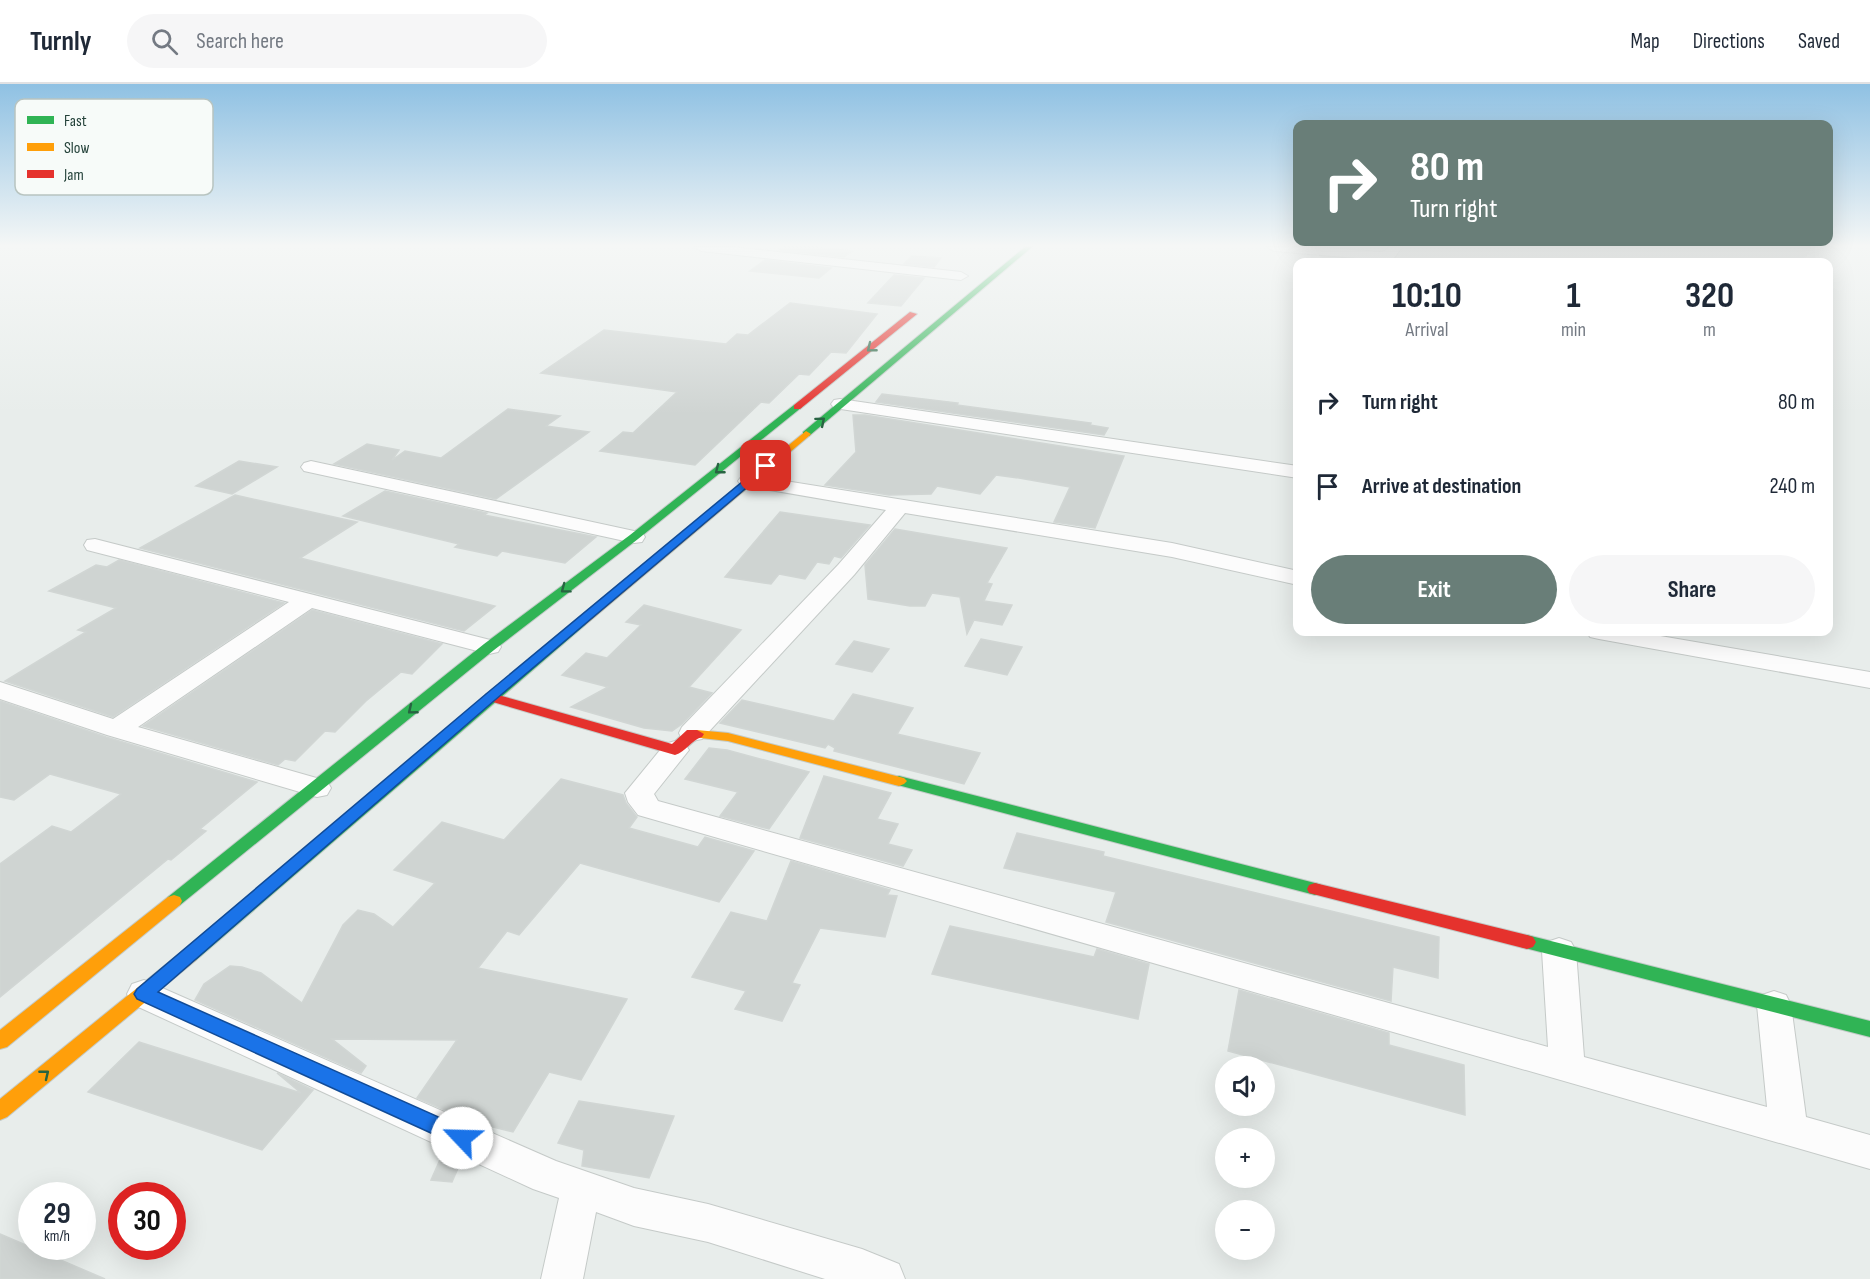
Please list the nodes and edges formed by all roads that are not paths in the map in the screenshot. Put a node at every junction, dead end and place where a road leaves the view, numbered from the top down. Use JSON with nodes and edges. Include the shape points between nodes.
{"nodes":[{"id":1,"x":962,"y":303,"type":"edge"},
{"id":2,"x":924,"y":306,"type":"dead end"},
{"id":3,"x":840,"y":405,"type":"junction"},
{"id":4,"x":311,"y":467,"type":"dead end"},
{"id":5,"x":1293,"y":471,"type":"edge"},
{"id":6,"x":748,"y":481,"type":"junction"},
{"id":7,"x":900,"y":506,"type":"junction"},
{"id":8,"x":634,"y":537,"type":"junction"},
{"id":9,"x":95,"y":545,"type":"dead end"},
{"id":10,"x":1293,"y":577,"type":"edge"},
{"id":11,"x":307,"y":601,"type":"junction"},
{"id":12,"x":1622,"y":636,"type":"edge"},
{"id":13,"x":489,"y":647,"type":"junction"},
{"id":14,"x":1870,"y":680,"type":"edge"},
{"id":15,"x":0,"y":690,"type":"edge"},
{"id":16,"x":490,"y":697,"type":"junction"},
{"id":17,"x":116,"y":729,"type":"junction"},
{"id":18,"x":683,"y":741,"type":"junction"},
{"id":19,"x":317,"y":788,"type":"junction"},
{"id":20,"x":1559,"y":951,"type":"junction"},
{"id":21,"x":144,"y":994,"type":"junction"},
{"id":22,"x":1774,"y":1005,"type":"junction"},
{"id":23,"x":1870,"y":1029,"type":"edge"},
{"id":24,"x":0,"y":1041,"type":"edge"},
{"id":25,"x":1567,"y":1068,"type":"junction"},
{"id":26,"x":0,"y":1111,"type":"edge"},
{"id":27,"x":1788,"y":1129,"type":"junction"},
{"id":28,"x":1870,"y":1152,"type":"edge"},
{"id":29,"x":581,"y":1188,"type":"junction"},
{"id":30,"x":562,"y":1279,"type":"edge"},
{"id":31,"x":884,"y":1279,"type":"edge"}],
"edges":[{"from":1,"to":3,"type":"main road"},
{"from":2,"to":8,"type":"main road","one_way":true},
{"from":3,"to":5,"type":"street"},
{"from":6,"to":3,"type":"main road","one_way":true},
{"from":4,"to":8,"type":"street"},
{"from":6,"to":7,"type":"street"},
{"from":6,"to":16,"type":"main road"},
{"from":7,"to":10,"type":"street","via":[[1172,550]]},
{"from":7,"to":18,"type":"street","via":[[846,570]]},
{"from":8,"to":13,"type":"main road","one_way":true},
{"from":9,"to":11,"type":"street"},
{"from":11,"to":13,"type":"street"},
{"from":11,"to":17,"type":"street"},
{"from":12,"to":14,"type":"street"},
{"from":13,"to":19,"type":"main road","one_way":true},
{"from":15,"to":17,"type":"street"},
{"from":16,"to":18,"type":"main road"},
{"from":16,"to":21,"type":"main road"},
{"from":17,"to":19,"type":"street"},
{"from":18,"to":20,"type":"main road","via":[[728,737]]},
{"from":18,"to":25,"type":"street","via":[[639,793],[648,808]]},
{"from":19,"to":24,"type":"main road"},
{"from":20,"to":22,"type":"main road"},
{"from":20,"to":25,"type":"street"},
{"from":26,"to":21,"type":"main road","one_way":true},
{"from":21,"to":29,"type":"street"},
{"from":22,"to":23,"type":"main road"},
{"from":22,"to":27,"type":"street"},
{"from":25,"to":27,"type":"street"},
{"from":27,"to":28,"type":"street"},
{"from":29,"to":30,"type":"street"},
{"from":29,"to":31,"type":"street","via":[[634,1207],[708,1223]]}]}
